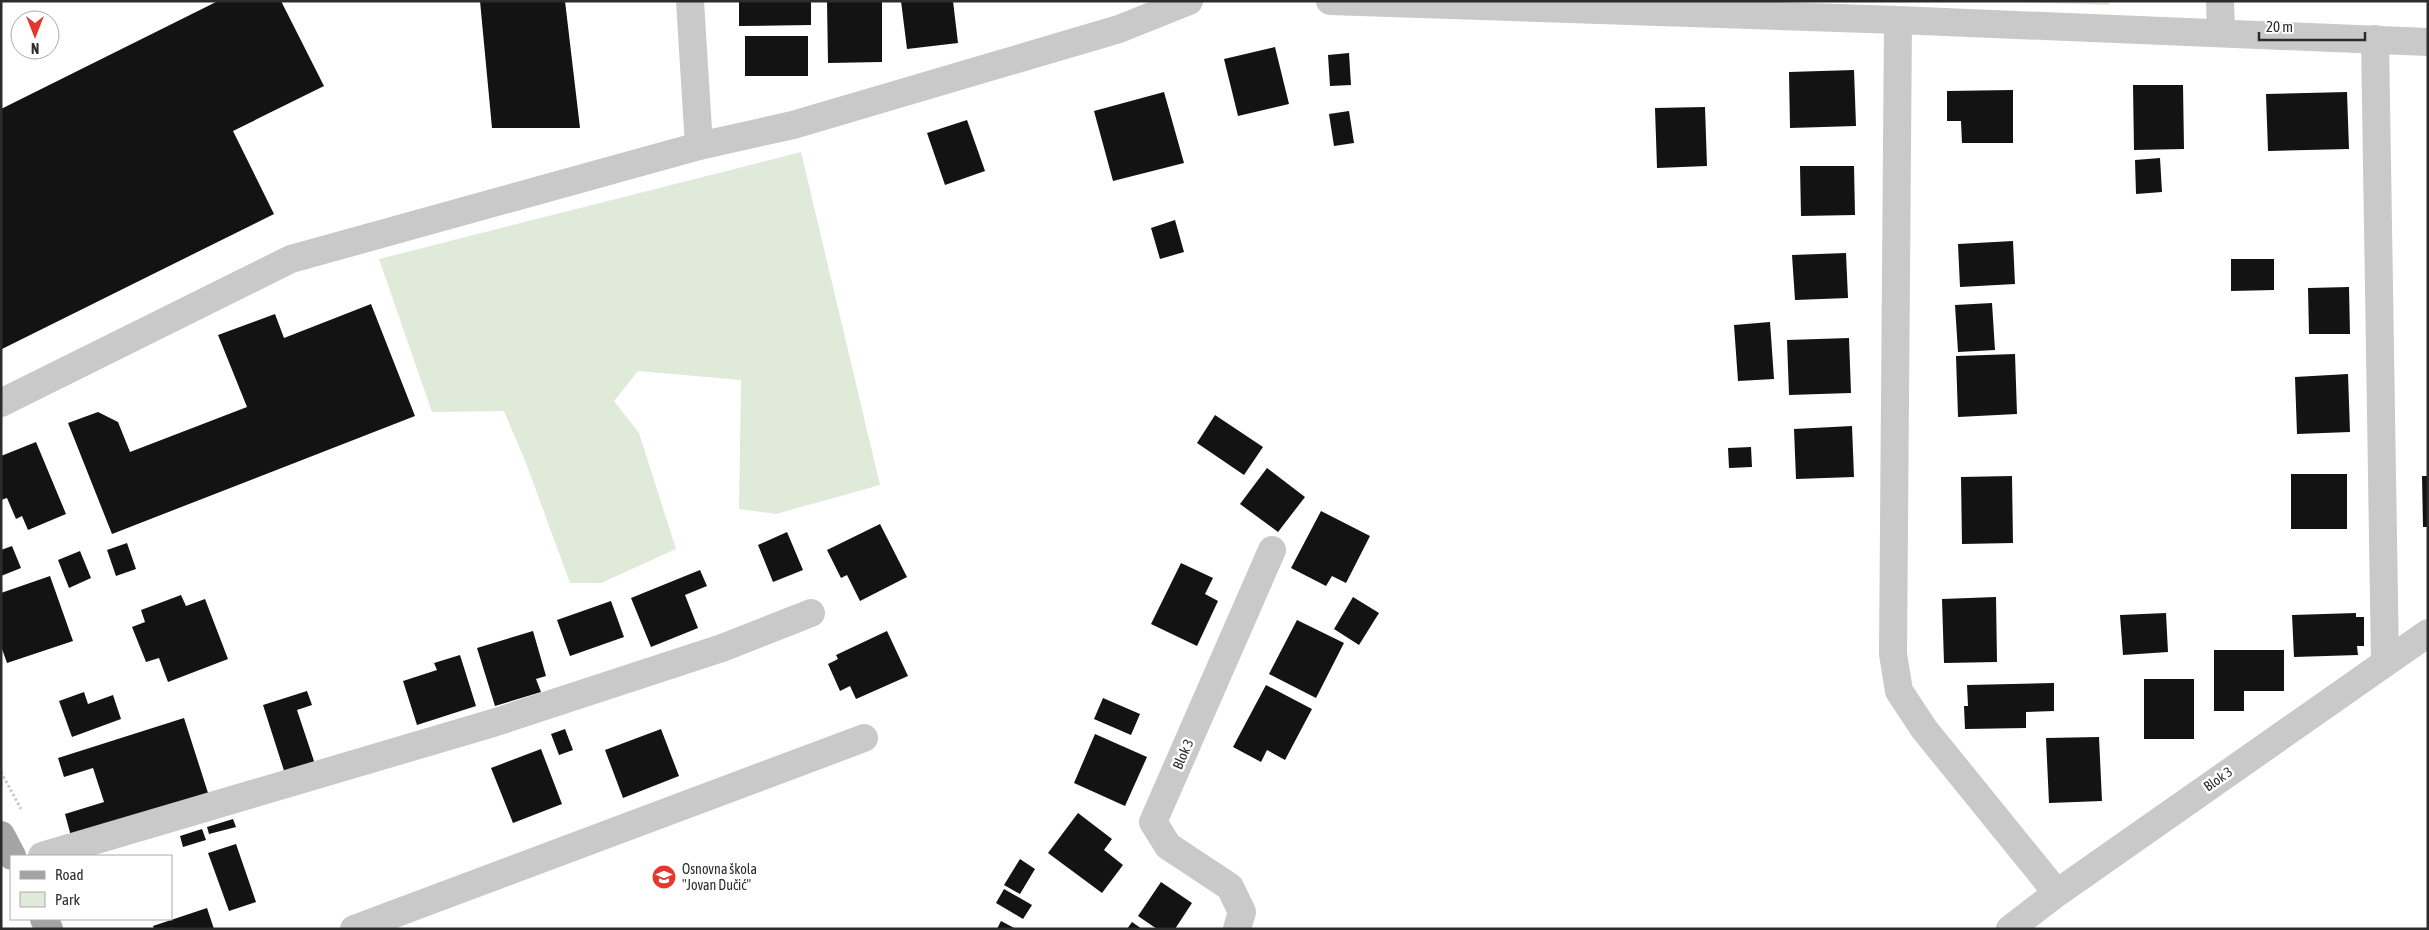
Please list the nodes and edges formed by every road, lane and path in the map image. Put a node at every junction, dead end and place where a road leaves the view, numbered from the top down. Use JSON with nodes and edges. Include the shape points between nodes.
{"nodes":[{"id":1,"x":690,"y":1,"type":"edge"},
{"id":2,"x":1189,"y":1,"type":"edge"},
{"id":3,"x":1330,"y":1,"type":"edge"},
{"id":4,"x":2220,"y":1,"type":"edge"},
{"id":5,"x":1898,"y":20,"type":"junction"},
{"id":6,"x":2221,"y":32,"type":"junction"},
{"id":7,"x":2375,"y":39,"type":"junction"},
{"id":8,"x":2428,"y":42,"type":"edge"},
{"id":9,"x":699,"y":146,"type":"junction"},
{"id":10,"x":1,"y":402,"type":"edge"},
{"id":11,"x":1272,"y":550,"type":"dead end"},
{"id":12,"x":811,"y":613,"type":"dead end"},
{"id":13,"x":2428,"y":633,"type":"edge"},
{"id":14,"x":2384,"y":662,"type":"junction"},
{"id":15,"x":864,"y":738,"type":"dead end"},
{"id":16,"x":1,"y":835,"type":"edge"},
{"id":17,"x":11,"y":855,"type":"edge"},
{"id":18,"x":45,"y":855,"type":"edge"},
{"id":19,"x":2057,"y":893,"type":"junction"},
{"id":20,"x":354,"y":929,"type":"edge"},
{"id":21,"x":1237,"y":929,"type":"edge"},
{"id":22,"x":2010,"y":929,"type":"edge"}],
"edges":[{"from":1,"to":9,"type":"street"},
{"from":2,"to":9,"type":"street","via":[[1119,29],[793,126]]},
{"from":3,"to":5,"type":"street"},
{"from":4,"to":6,"type":"street"},
{"from":5,"to":6,"type":"street"},
{"from":5,"to":19,"type":"street","via":[[1892,654],[1899,691],[1924,730]]},
{"from":6,"to":7,"type":"street"},
{"from":7,"to":8,"type":"street"},
{"from":7,"to":14,"type":"street"},
{"from":9,"to":10,"type":"street","via":[[291,259]]},
{"from":11,"to":21,"type":"street","name":"Blok 3","via":[[1153,822],[1168,846],[1230,887],[1242,912]]},
{"from":12,"to":18,"type":"street","via":[[722,648],[493,723]]},
{"from":13,"to":14,"type":"street","name":"Blok 3"},
{"from":14,"to":19,"type":"street","name":"Blok 3"},
{"from":15,"to":20,"type":"street"},
{"from":16,"to":17,"type":"main road"},
{"from":19,"to":22,"type":"street","name":"Blok 3"}]}
